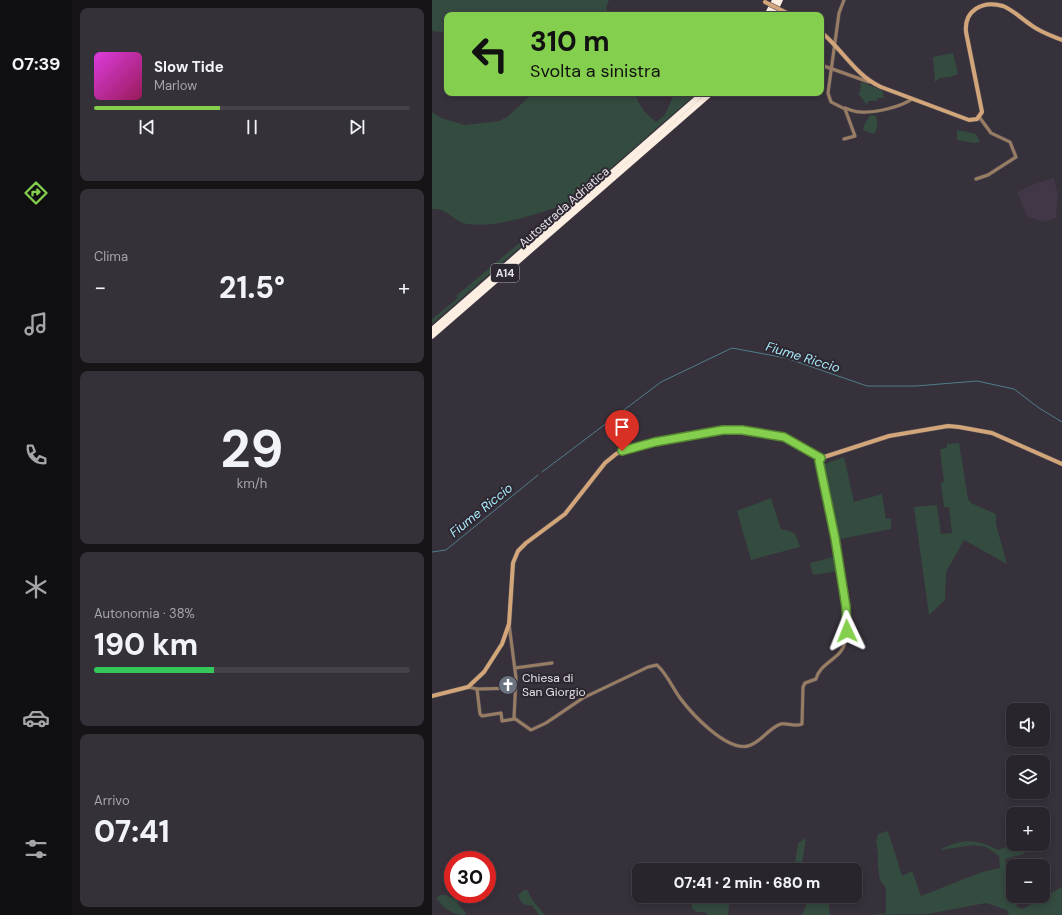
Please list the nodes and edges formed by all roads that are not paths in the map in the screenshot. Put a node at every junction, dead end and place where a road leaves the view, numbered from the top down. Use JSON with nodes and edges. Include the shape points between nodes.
{"nodes":[{"id":1,"x":775,"y":0,"type":"edge"},
{"id":2,"x":780,"y":0,"type":"edge"},
{"id":3,"x":844,"y":0,"type":"edge"},
{"id":4,"x":763,"y":1,"type":"edge"},
{"id":5,"x":769,"y":12,"type":"edge"},
{"id":6,"x":774,"y":12,"type":"edge"},
{"id":7,"x":785,"y":12,"type":"edge"},
{"id":8,"x":824,"y":35,"type":"edge"},
{"id":9,"x":1062,"y":40,"type":"edge"},
{"id":10,"x":834,"y":44,"type":"junction"},
{"id":11,"x":824,"y":66,"type":"edge"},
{"id":12,"x":831,"y":68,"type":"junction"},
{"id":13,"x":870,"y":82,"type":"junction"},
{"id":14,"x":700,"y":96,"type":"edge"},
{"id":15,"x":707,"y":96,"type":"edge"},
{"id":16,"x":912,"y":99,"type":"junction"},
{"id":17,"x":844,"y":108,"type":"junction"},
{"id":18,"x":683,"y":115,"type":"junction"},
{"id":19,"x":980,"y":118,"type":"junction"},
{"id":20,"x":844,"y":139,"type":"dead end"},
{"id":21,"x":976,"y":179,"type":"dead end"},
{"id":22,"x":576,"y":208,"type":"junction"},
{"id":23,"x":432,"y":330,"type":"edge"},
{"id":24,"x":432,"y":336,"type":"edge"},
{"id":25,"x":821,"y":458,"type":"junction"},
{"id":26,"x":1062,"y":464,"type":"edge"},
{"id":27,"x":509,"y":624,"type":"junction"},
{"id":28,"x":552,"y":663,"type":"dead end"},
{"id":29,"x":515,"y":668,"type":"junction"},
{"id":30,"x":468,"y":687,"type":"junction"},
{"id":31,"x":514,"y":688,"type":"junction"},
{"id":32,"x":477,"y":689,"type":"junction"},
{"id":33,"x":432,"y":696,"type":"edge"},
{"id":34,"x":515,"y":719,"type":"junction"}],
"edges":[{"from":1,"to":5,"type":"highway"},
{"from":2,"to":6,"type":"highway"},
{"from":3,"to":10,"type":"street"},
{"from":4,"to":7,"type":"street","bridge":true},
{"from":8,"to":10,"type":"street"},
{"from":9,"to":19,"type":"street","via":[[1033,27],[1004,6],[991,3],[974,9],[965,24],[981,104]]},
{"from":10,"to":12,"type":"street"},
{"from":10,"to":13,"type":"street"},
{"from":11,"to":12,"type":"street"},
{"from":12,"to":13,"type":"street"},
{"from":12,"to":17,"type":"street","via":[[828,93],[835,104]]},
{"from":13,"to":16,"type":"street"},
{"from":14,"to":18,"type":"highway","name":"Autostrada Adriatica","number":"A14"},
{"from":15,"to":18,"type":"highway","name":"Autostrada Adriatica","number":"A14"},
{"from":16,"to":17,"type":"street","via":[[898,106],[867,112]]},
{"from":16,"to":19,"type":"street","via":[[969,120]]},
{"from":17,"to":20,"type":"street","via":[[854,136]]},
{"from":18,"to":22,"type":"highway","name":"Autostrada Adriatica","number":"A14"},
{"from":19,"to":21,"type":"street","via":[[991,133],[1010,142],[1016,156],[988,175]]},
{"from":22,"to":23,"type":"highway","name":"Autostrada Adriatica","number":"A14"},
{"from":22,"to":24,"type":"highway","name":"Autostrada Adriatica","number":"A14"},
{"from":25,"to":26,"type":"street","via":[[888,436],[959,426],[992,433]]},
{"from":25,"to":27,"type":"street","via":[[784,437],[742,430],[723,430],[655,442],[634,446],[616,454],[605,463],[565,514],[518,551],[513,563]]},
{"from":25,"to":34,"type":"street","via":[[819,461],[846,607],[847,631],[842,651],[821,668],[816,679],[805,683],[803,687],[802,724],[780,725],[751,745],[733,745],[694,714],[657,665],[648,666],[583,698],[531,730]]},
{"from":27,"to":29,"type":"street"},
{"from":27,"to":30,"type":"street","via":[[494,657],[484,672]]},
{"from":28,"to":29,"type":"street"},
{"from":29,"to":31,"type":"street"},
{"from":30,"to":32,"type":"street"},
{"from":30,"to":33,"type":"street"},
{"from":31,"to":32,"type":"street"},
{"from":31,"to":34,"type":"street"},
{"from":32,"to":34,"type":"street","via":[[482,716],[501,713],[502,721]]}]}
